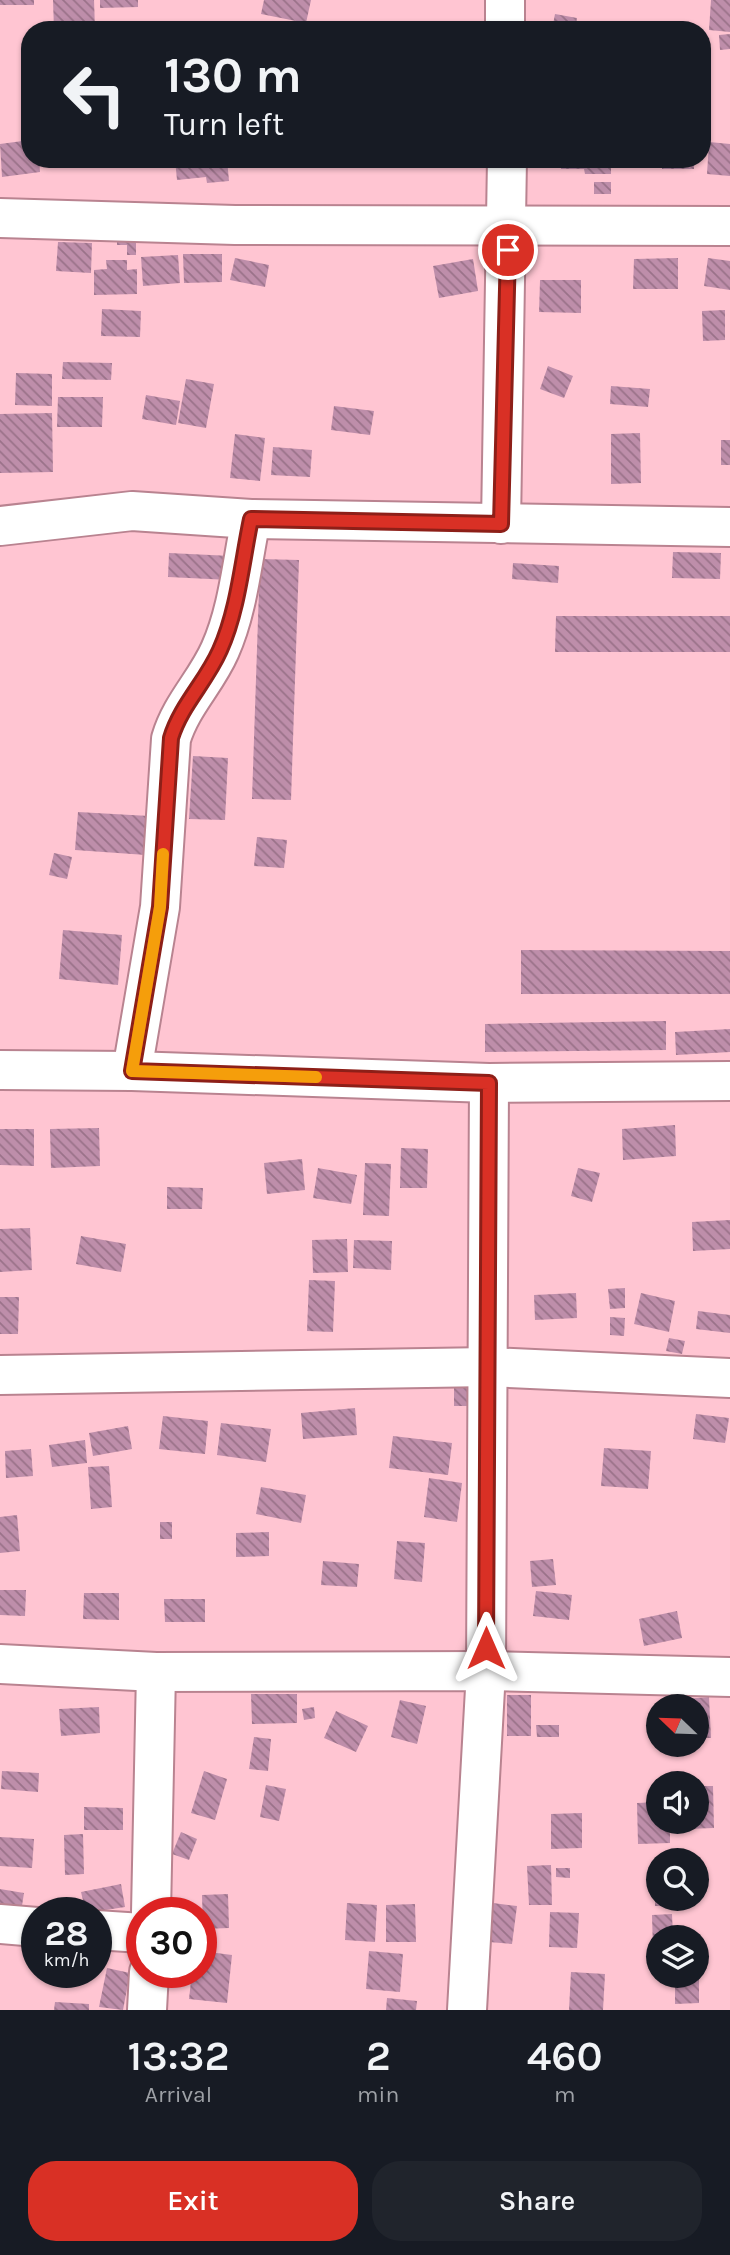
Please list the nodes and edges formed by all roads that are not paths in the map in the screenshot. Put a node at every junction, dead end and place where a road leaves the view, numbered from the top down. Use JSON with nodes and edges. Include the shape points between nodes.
{"nodes":[{"id":1,"x":505,"y":0,"type":"edge"},
{"id":2,"x":505,"y":21,"type":"edge"},
{"id":3,"x":507,"y":168,"type":"edge"},
{"id":4,"x":0,"y":218,"type":"edge"},
{"id":5,"x":508,"y":223,"type":"junction"},
{"id":6,"x":730,"y":226,"type":"edge"},
{"id":7,"x":251,"y":519,"type":"junction"},
{"id":8,"x":501,"y":524,"type":"junction"},
{"id":9,"x":0,"y":526,"type":"edge"},
{"id":10,"x":730,"y":527,"type":"edge"},
{"id":11,"x":0,"y":1070,"type":"edge"},
{"id":12,"x":132,"y":1071,"type":"junction"},
{"id":13,"x":730,"y":1081,"type":"edge"},
{"id":14,"x":489,"y":1083,"type":"junction"},
{"id":15,"x":489,"y":1367,"type":"junction"},
{"id":16,"x":0,"y":1375,"type":"edge"},
{"id":17,"x":730,"y":1378,"type":"edge"},
{"id":18,"x":0,"y":1664,"type":"edge"},
{"id":19,"x":486,"y":1671,"type":"junction"},
{"id":20,"x":156,"y":1672,"type":"junction"},
{"id":21,"x":730,"y":1677,"type":"edge"},
{"id":22,"x":151,"y":1897,"type":"edge"},
{"id":23,"x":0,"y":1924,"type":"edge"},
{"id":24,"x":21,"y":1926,"type":"edge"},
{"id":25,"x":148,"y":1988,"type":"edge"},
{"id":26,"x":147,"y":2010,"type":"edge"},
{"id":27,"x":467,"y":2010,"type":"edge"}],
"edges":[{"from":1,"to":2,"type":"street"},
{"from":3,"to":5,"type":"street"},
{"from":4,"to":5,"type":"street","via":[[236,225]]},
{"from":5,"to":6,"type":"street"},
{"from":5,"to":8,"type":"street"},
{"from":7,"to":8,"type":"street"},
{"from":7,"to":9,"type":"street","via":[[132,511]]},
{"from":7,"to":12,"type":"street","via":[[220,652],[177,717],[171,738],[160,907]]},
{"from":8,"to":10,"type":"street"},
{"from":11,"to":12,"type":"street"},
{"from":12,"to":14,"type":"street"},
{"from":13,"to":14,"type":"street"},
{"from":14,"to":15,"type":"street"},
{"from":15,"to":16,"type":"street"},
{"from":15,"to":17,"type":"street"},
{"from":15,"to":19,"type":"street"},
{"from":18,"to":20,"type":"street"},
{"from":19,"to":20,"type":"street"},
{"from":19,"to":21,"type":"street"},
{"from":19,"to":27,"type":"street"},
{"from":20,"to":22,"type":"street"},
{"from":23,"to":24,"type":"street"},
{"from":25,"to":26,"type":"street"}]}
